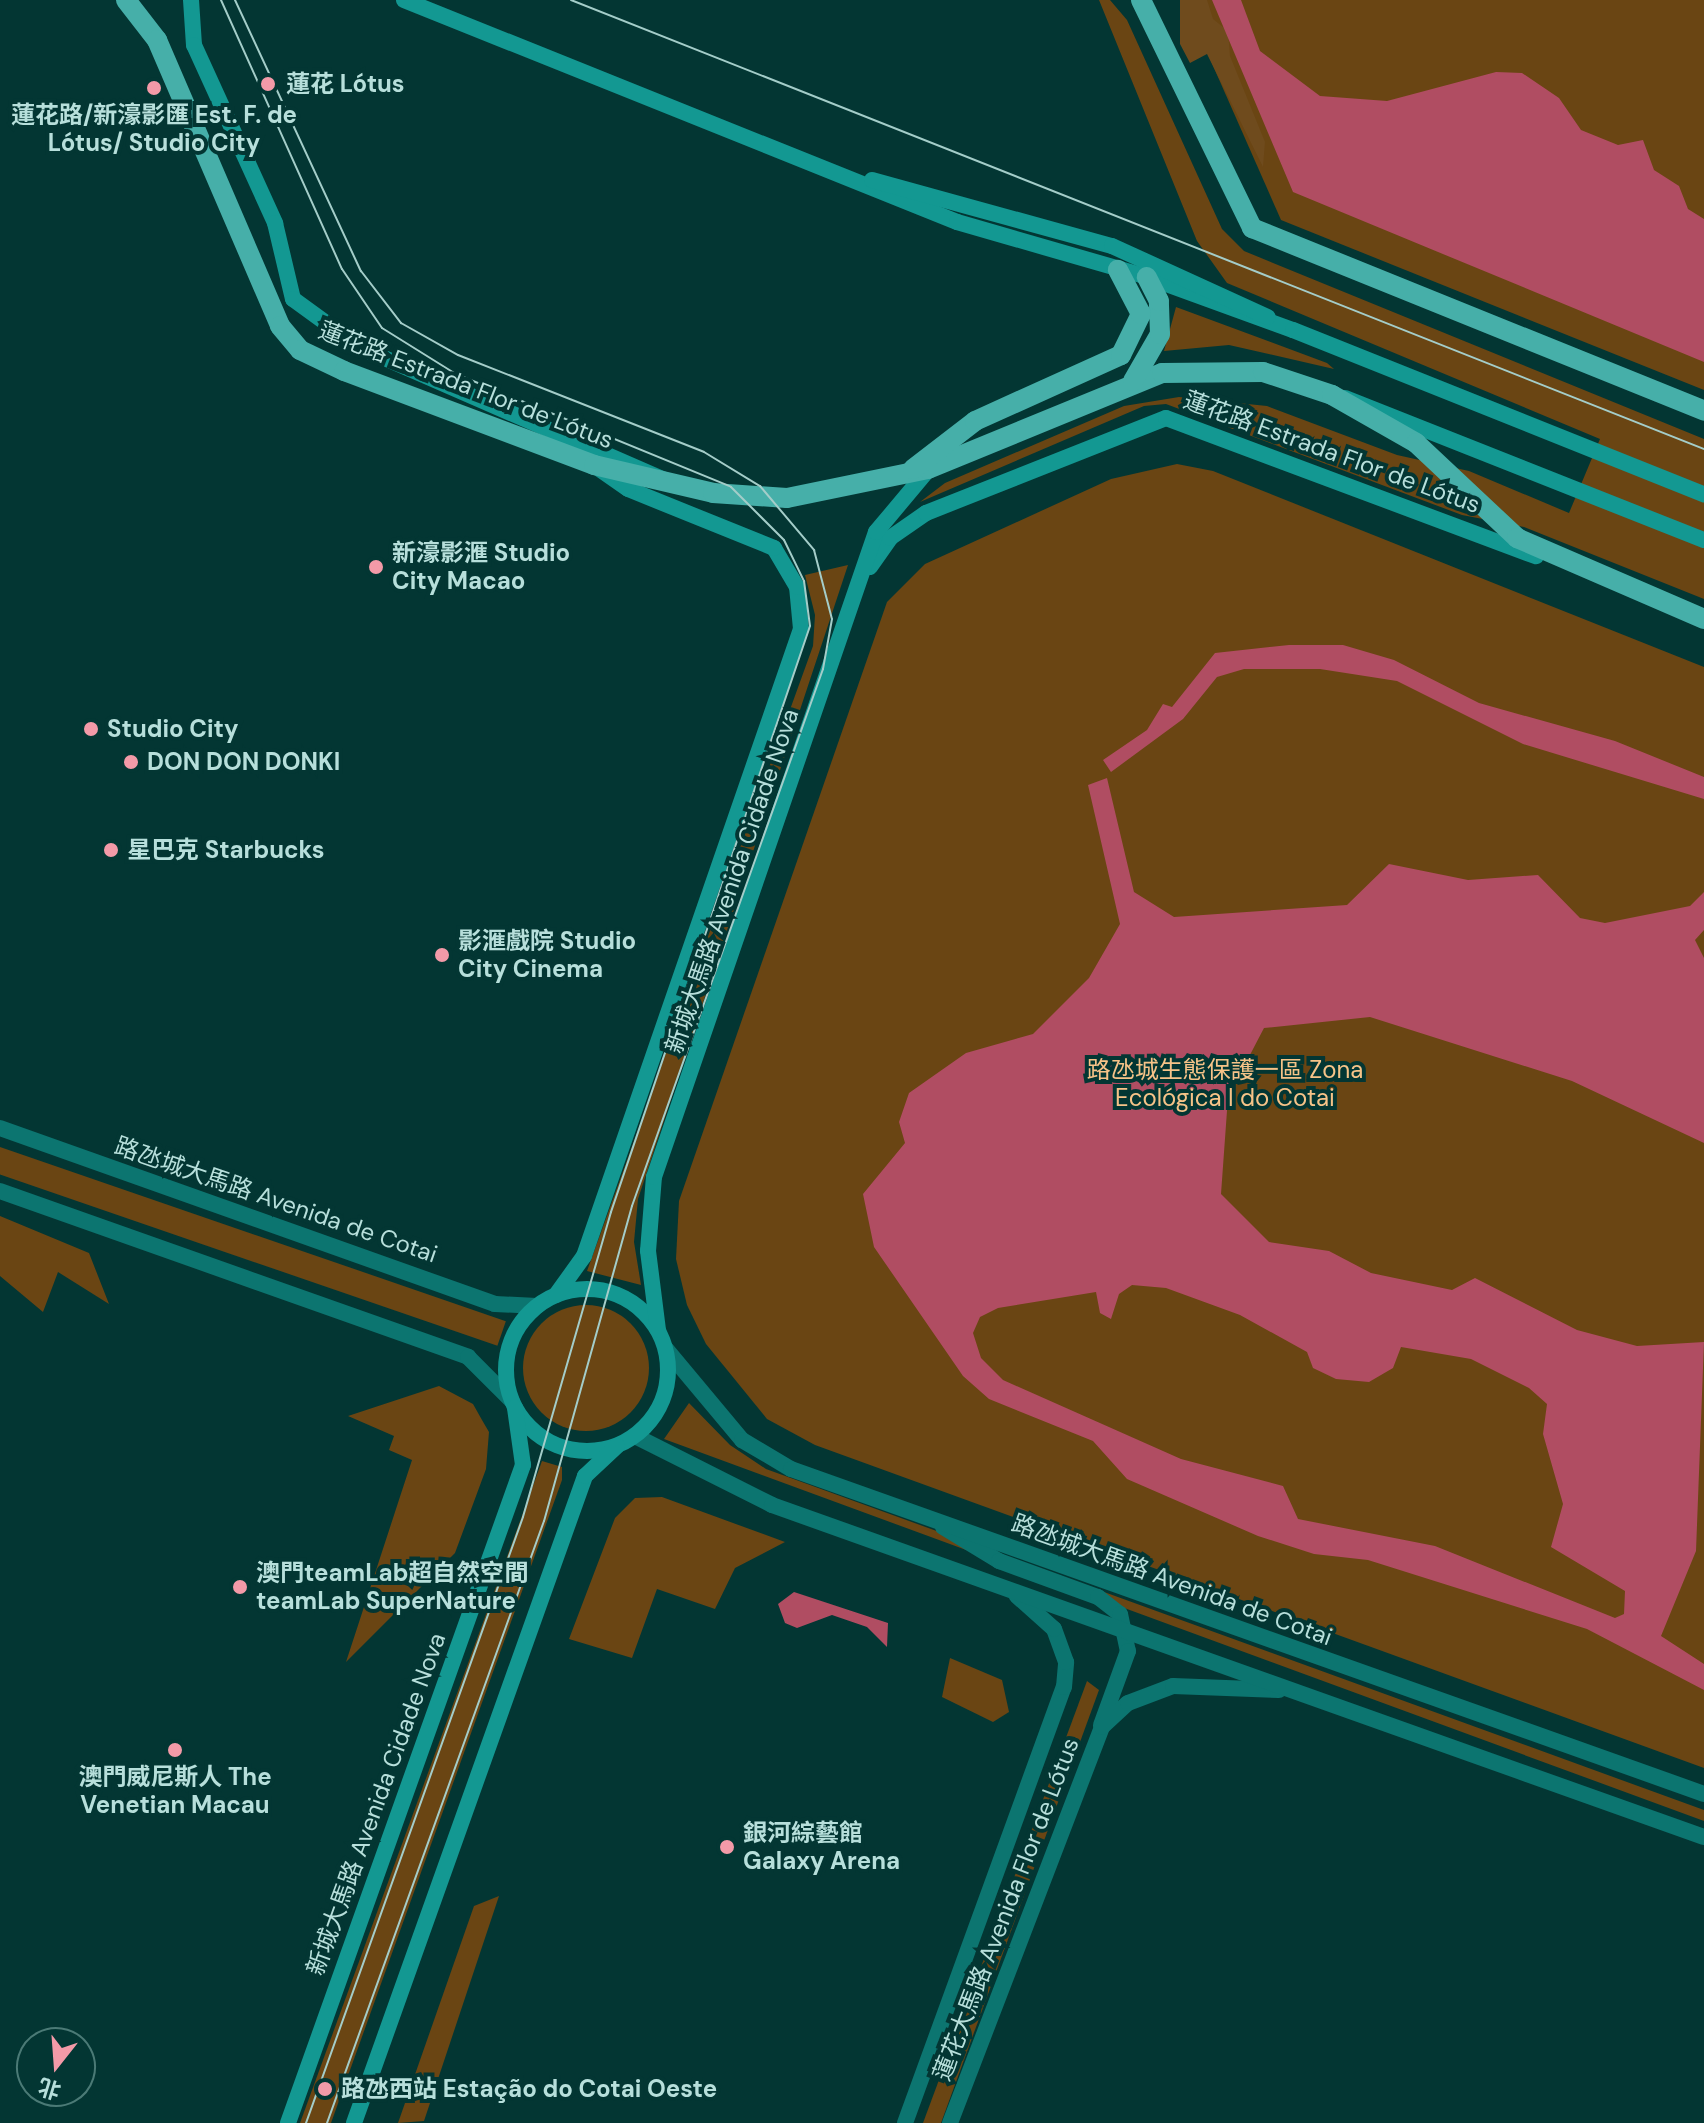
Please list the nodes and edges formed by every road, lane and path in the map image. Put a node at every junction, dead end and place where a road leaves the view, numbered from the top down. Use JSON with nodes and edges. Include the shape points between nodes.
{"nodes":[{"id":1,"x":126,"y":0,"type":"edge"},
{"id":2,"x":191,"y":0,"type":"edge"},
{"id":3,"x":404,"y":0,"type":"edge"},
{"id":4,"x":1141,"y":0,"type":"edge"},
{"id":5,"x":839,"y":173,"type":"junction"},
{"id":6,"x":1118,"y":270,"type":"junction"},
{"id":7,"x":1147,"y":277,"type":"junction"},
{"id":8,"x":1293,"y":330,"type":"junction"},
{"id":9,"x":1133,"y":381,"type":"junction"},
{"id":10,"x":1332,"y":395,"type":"junction"},
{"id":11,"x":1704,"y":411,"type":"edge"},
{"id":12,"x":594,"y":465,"type":"junction"},
{"id":13,"x":928,"y":469,"type":"junction"},
{"id":14,"x":905,"y":476,"type":"junction"},
{"id":15,"x":671,"y":485,"type":"junction"},
{"id":16,"x":1704,"y":494,"type":"edge"},
{"id":17,"x":1704,"y":540,"type":"edge"},
{"id":18,"x":1580,"y":571,"type":"junction"},
{"id":19,"x":852,"y":609,"type":"junction"},
{"id":20,"x":1704,"y":619,"type":"edge"},
{"id":21,"x":0,"y":1128,"type":"edge"},
{"id":22,"x":0,"y":1191,"type":"edge"},
{"id":23,"x":556,"y":1295,"type":"junction"},
{"id":24,"x":537,"y":1306,"type":"junction"},
{"id":25,"x":658,"y":1330,"type":"junction"},
{"id":26,"x":666,"y":1349,"type":"junction"},
{"id":27,"x":513,"y":1405,"type":"junction"},
{"id":28,"x":635,"y":1436,"type":"junction"},
{"id":29,"x":617,"y":1446,"type":"junction"},
{"id":30,"x":924,"y":1517,"type":"junction"},
{"id":31,"x":1002,"y":1587,"type":"junction"},
{"id":32,"x":1126,"y":1631,"type":"junction"},
{"id":33,"x":1296,"y":1692,"type":"junction"},
{"id":34,"x":1095,"y":1739,"type":"junction"},
{"id":35,"x":1704,"y":1794,"type":"edge"},
{"id":36,"x":1704,"y":1837,"type":"edge"},
{"id":37,"x":288,"y":2123,"type":"edge"},
{"id":38,"x":354,"y":2123,"type":"edge"},
{"id":39,"x":905,"y":2123,"type":"edge"},
{"id":40,"x":950,"y":2123,"type":"edge"}],
"edges":[{"from":1,"to":12,"type":"main road","name":"蓮花路 Estrada Flor de Lótus","via":[[157,40],[280,326],[300,350]]},
{"from":2,"to":15,"type":"main road","name":"蓮花路 Estrada Flor de Lótus","via":[[194,45],[275,223],[293,299],[359,347],[658,471]]},
{"from":3,"to":5,"type":"main road"},
{"from":4,"to":11,"type":"main road","via":[[1252,228]]},
{"from":5,"to":6,"type":"main road","via":[[957,222]]},
{"from":5,"to":8,"type":"main road","via":[[1004,212],[1141,256]]},
{"from":6,"to":7,"type":"main road"},
{"from":6,"to":14,"type":"main road","via":[[1141,314],[1121,355],[975,421]]},
{"from":7,"to":8,"type":"main road"},
{"from":7,"to":9,"type":"main road","via":[[1159,301],[1160,334]]},
{"from":8,"to":16,"type":"main road"},
{"from":9,"to":10,"type":"main road","name":"蓮花路 Estrada Flor de Lótus","via":[[1229,368]]},
{"from":9,"to":13,"type":"main road","name":"蓮花路 Estrada Flor de Lótus"},
{"from":10,"to":17,"type":"main road"},
{"from":10,"to":18,"type":"main road","name":"蓮花路 Estrada Flor de Lótus","via":[[1434,457],[1502,528]]},
{"from":12,"to":15,"type":"main road","name":"蓮花路 Estrada Flor de Lótus"},
{"from":12,"to":23,"type":"main road","name":"新城大馬路 Avenida Cidade Nova","via":[[628,489],[774,548],[797,587],[801,629],[584,1256]]},
{"from":13,"to":14,"type":"main road","name":"蓮花路 Estrada Flor de Lótus"},
{"from":13,"to":19,"type":"main road","name":"新城大馬路 Avenida Cidade Nova","via":[[885,514]]},
{"from":14,"to":15,"type":"main road","name":"蓮花路 Estrada Flor de Lótus","via":[[809,496],[713,493]]},
{"from":18,"to":19,"type":"main road","name":"蓮花路 Estrada Flor de Lótus","via":[[1166,418],[926,513],[890,538]]},
{"from":18,"to":20,"type":"main road","name":"蓮花路 Estrada Flor de Lótus"},
{"from":19,"to":25,"type":"main road","name":"新城大馬路 Avenida Cidade Nova","via":[[654,1177],[648,1251]]},
{"from":21,"to":24,"type":"street","name":"路氹城大馬路 Avenida de Cotai","via":[[495,1304]]},
{"from":22,"to":27,"type":"street","via":[[468,1357]]},
{"from":23,"to":24,"type":"main road"},
{"from":23,"to":25,"type":"main road","via":[[578,1289],[624,1298]]},
{"from":24,"to":27,"type":"main road","via":[[508,1349]]},
{"from":25,"to":26,"type":"main road"},
{"from":26,"to":28,"type":"main road","via":[[664,1397]]},
{"from":26,"to":30,"type":"street","name":"路氹城大馬路 Avenida de Cotai","via":[[742,1440],[791,1469]]},
{"from":27,"to":29,"type":"main road","via":[[548,1442],[594,1451]]},
{"from":27,"to":37,"type":"main road","name":"新城大馬路 Avenida Cidade Nova","via":[[523,1465]]},
{"from":28,"to":29,"type":"main road"},
{"from":28,"to":31,"type":"street","via":[[772,1505]]},
{"from":29,"to":38,"type":"main road","via":[[585,1476]]},
{"from":30,"to":32,"type":"street","via":[[999,1561],[1098,1597],[1120,1614]]},
{"from":30,"to":35,"type":"street","name":"路氹城大馬路 Avenida de Cotai"},
{"from":31,"to":32,"type":"street"},
{"from":31,"to":39,"type":"street","name":"蓮花大馬路 Avenida Flor de Lótus","via":[[1054,1629],[1066,1662],[1064,1687]]},
{"from":32,"to":33,"type":"street"},
{"from":32,"to":34,"type":"street","via":[[1128,1651]]},
{"from":33,"to":34,"type":"street","name":"蓮花大馬路 Avenida Flor de Lótus","via":[[1225,1683],[1173,1686],[1128,1703]]},
{"from":33,"to":36,"type":"street"},
{"from":34,"to":40,"type":"street","name":"蓮花大馬路 Avenida Flor de Lótus"}]}
